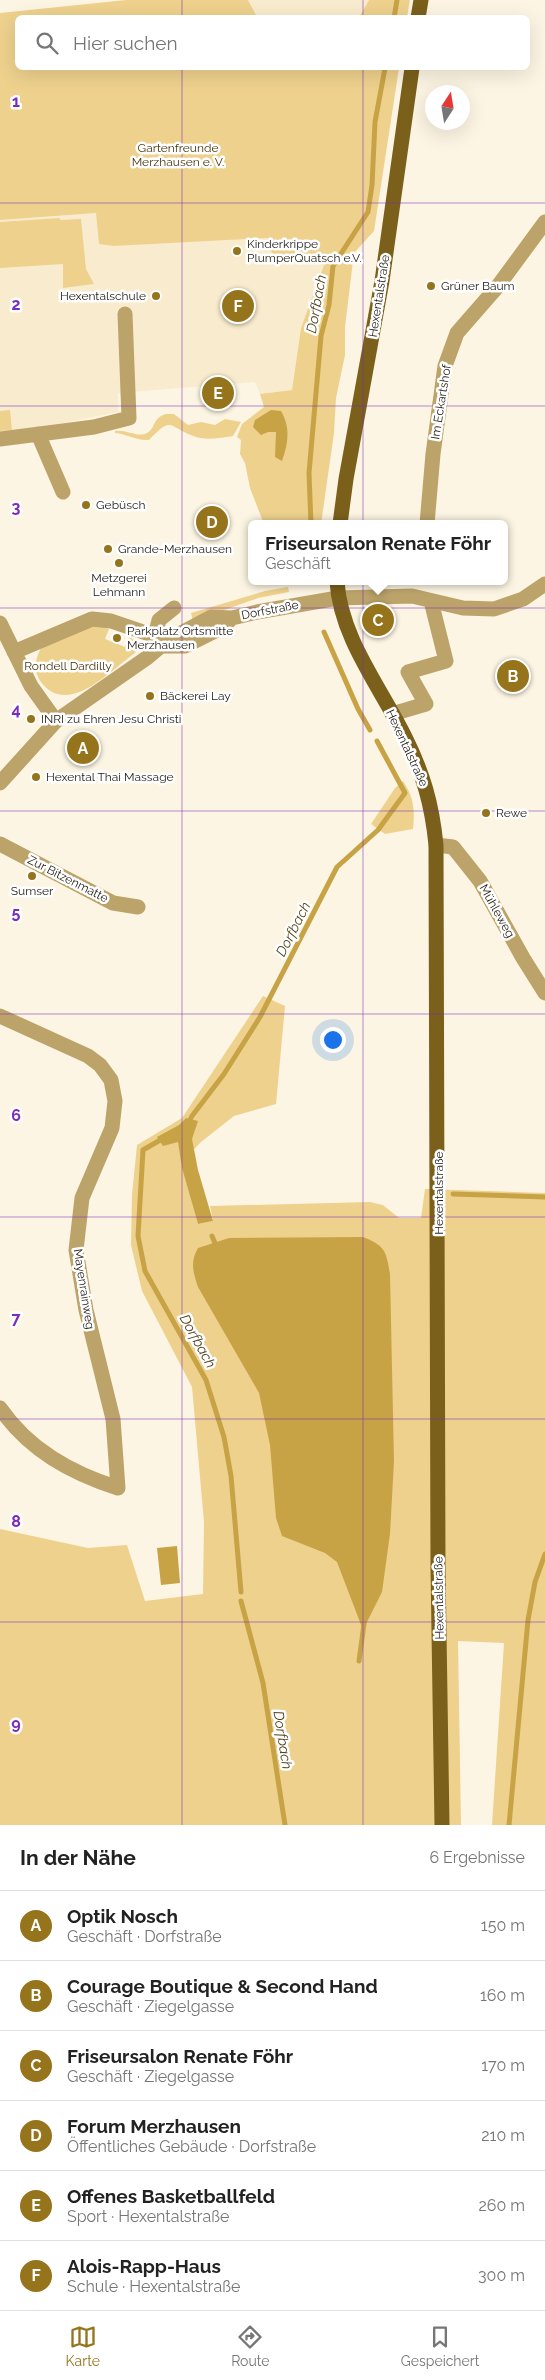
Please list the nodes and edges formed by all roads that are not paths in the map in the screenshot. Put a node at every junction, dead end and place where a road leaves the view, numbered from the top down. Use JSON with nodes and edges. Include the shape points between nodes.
{"nodes":[{"id":1,"x":421,"y":0,"type":"edge"},
{"id":2,"x":418,"y":15,"type":"edge"},
{"id":3,"x":412,"y":70,"type":"edge"},
{"id":4,"x":545,"y":222,"type":"edge"},
{"id":5,"x":125,"y":314,"type":"dead end"},
{"id":6,"x":38,"y":434,"type":"junction"},
{"id":7,"x":0,"y":440,"type":"edge"},
{"id":8,"x":63,"y":492,"type":"dead end"},
{"id":9,"x":341,"y":520,"type":"edge"},
{"id":10,"x":428,"y":520,"type":"edge"},
{"id":11,"x":545,"y":584,"type":"edge"},
{"id":12,"x":337,"y":585,"type":"edge"},
{"id":13,"x":414,"y":585,"type":"edge"},
{"id":14,"x":412,"y":596,"type":"junction"},
{"id":15,"x":338,"y":598,"type":"junction"},
{"id":16,"x":431,"y":601,"type":"junction"},
{"id":17,"x":174,"y":608,"type":"dead end"},
{"id":18,"x":1,"y":630,"type":"edge"},
{"id":19,"x":159,"y":641,"type":"junction"},
{"id":20,"x":14,"y":652,"type":"junction"},
{"id":21,"x":392,"y":714,"type":"junction"},
{"id":22,"x":56,"y":721,"type":"junction"},
{"id":23,"x":0,"y":783,"type":"edge"},
{"id":24,"x":0,"y":844,"type":"edge"},
{"id":25,"x":436,"y":845,"type":"junction"},
{"id":26,"x":138,"y":907,"type":"dead end"},
{"id":27,"x":545,"y":992,"type":"edge"},
{"id":28,"x":0,"y":1016,"type":"edge"},
{"id":29,"x":0,"y":1408,"type":"edge"},
{"id":30,"x":442,"y":1825,"type":"edge"}],
"edges":[{"from":1,"to":2,"type":"main road"},
{"from":3,"to":9,"type":"main road","name":"Hexentalstraße","via":[[382,281]]},
{"from":4,"to":10,"type":"street","name":"Im Eckartshof","via":[[498,286],[457,333],[445,366]]},
{"from":5,"to":6,"type":"street","via":[[129,418],[94,427]]},
{"from":6,"to":7,"type":"street"},
{"from":6,"to":8,"type":"street"},
{"from":11,"to":16,"type":"street","name":"Dorfstraße","via":[[517,602],[494,609],[463,608]]},
{"from":12,"to":15,"type":"main road","name":"Hexentalstraße"},
{"from":13,"to":14,"type":"street"},
{"from":14,"to":15,"type":"street","name":"Dorfstraße"},
{"from":14,"to":16,"type":"street","name":"Dorfstraße"},
{"from":15,"to":19,"type":"street","name":"Dorfstraße","via":[[232,618],[210,618],[168,640]]},
{"from":15,"to":21,"type":"main road","name":"Hexentalstraße","via":[[372,680]]},
{"from":16,"to":21,"type":"street","via":[[446,662],[408,672],[426,704]]},
{"from":17,"to":19,"type":"street","via":[[159,620]]},
{"from":18,"to":20,"type":"street"},
{"from":19,"to":20,"type":"street","via":[[111,621],[92,619]]},
{"from":19,"to":22,"type":"street","name":"Dorfstraße"},
{"from":20,"to":22,"type":"street","via":[[31,686]]},
{"from":21,"to":25,"type":"main road","name":"Hexentalstraße","via":[[427,789]]},
{"from":22,"to":23,"type":"street","name":"Dorfstraße"},
{"from":24,"to":26,"type":"street","name":"Zur Bitzenmatte","via":[[113,903]]},
{"from":25,"to":27,"type":"street","name":"Mühleweg","via":[[454,847],[480,881]]},
{"from":25,"to":30,"type":"main road","name":"Hexentalstraße"},
{"from":28,"to":29,"type":"street","name":"Mayenrainweg","via":[[76,1048],[100,1065],[111,1080],[115,1100],[112,1128],[82,1198],[76,1250],[86,1310],[113,1419],[118,1488],[87,1478],[59,1463],[30,1443]]}]}
